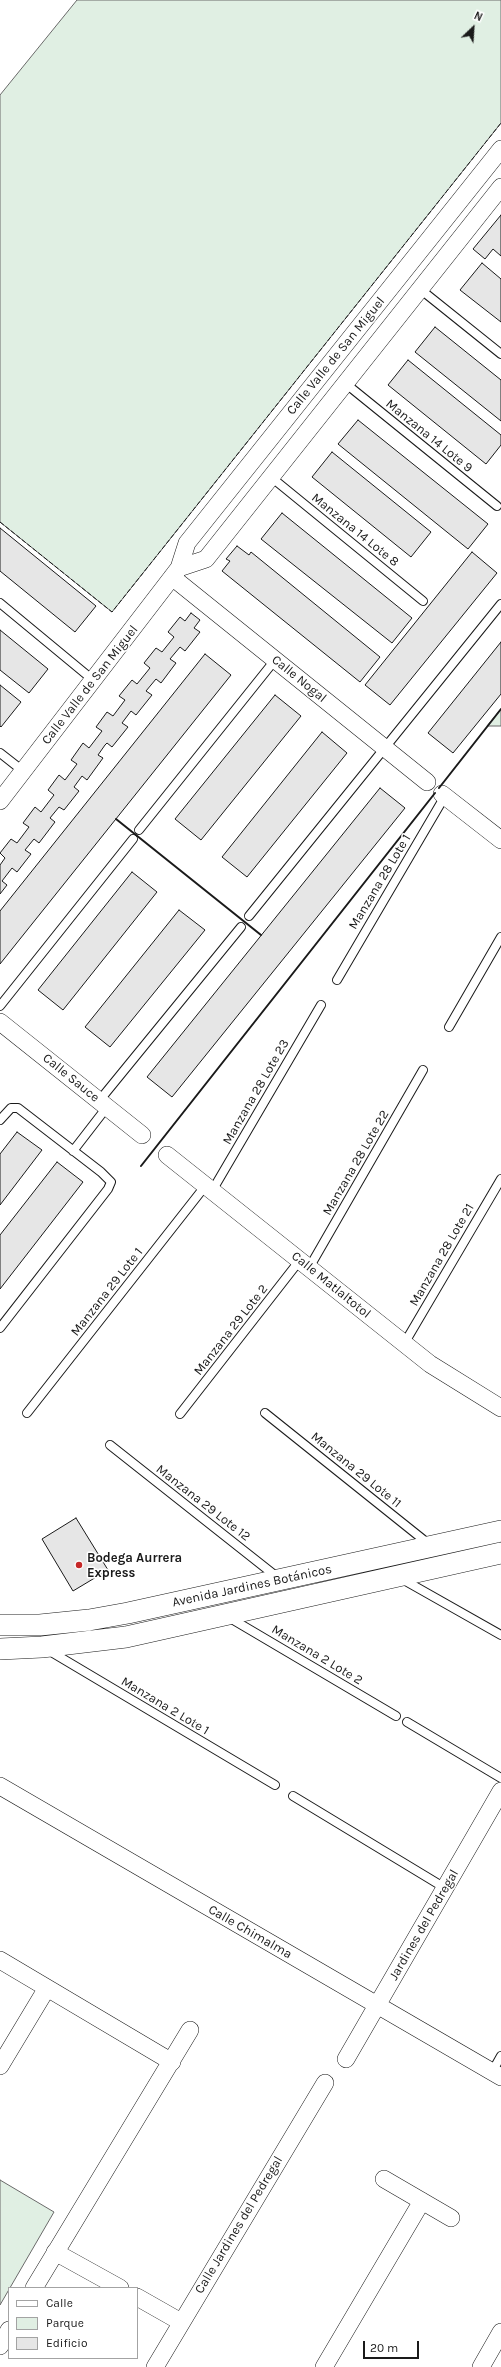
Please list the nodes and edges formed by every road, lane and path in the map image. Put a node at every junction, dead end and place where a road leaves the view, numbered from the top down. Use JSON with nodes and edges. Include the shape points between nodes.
{"nodes":[{"id":1,"x":501,"y":149,"type":"edge"},
{"id":2,"x":484,"y":170,"type":"junction"},
{"id":3,"x":501,"y":183,"type":"edge"},
{"id":4,"x":501,"y":187,"type":"edge"},
{"id":5,"x":420,"y":289,"type":"junction"},
{"id":6,"x":501,"y":354,"type":"edge"},
{"id":7,"x":345,"y":384,"type":"junction"},
{"id":8,"x":271,"y":477,"type":"junction"},
{"id":9,"x":497,"y":506,"type":"dead end"},
{"id":10,"x":176,"y":573,"type":"junction"},
{"id":11,"x":423,"y":601,"type":"dead end"},
{"id":12,"x":0,"y":603,"type":"edge"},
{"id":13,"x":501,"y":604,"type":"edge"},
{"id":14,"x":275,"y":660,"type":"junction"},
{"id":15,"x":93,"y":680,"type":"junction"},
{"id":16,"x":386,"y":749,"type":"junction"},
{"id":17,"x":0,"y":753,"type":"edge"},
{"id":18,"x":23,"y":771,"type":"junction"},
{"id":19,"x":426,"y":782,"type":"dead end"},
{"id":20,"x":443,"y":795,"type":"joint"},
{"id":21,"x":0,"y":801,"type":"edge"},
{"id":22,"x":139,"y":830,"type":"dead end"},
{"id":23,"x":132,"y":839,"type":"dead end"},
{"id":24,"x":501,"y":839,"type":"edge"},
{"id":25,"x":249,"y":916,"type":"dead end"},
{"id":26,"x":241,"y":927,"type":"dead end"},
{"id":27,"x":501,"y":937,"type":"edge"},
{"id":28,"x":337,"y":980,"type":"dead end"},
{"id":29,"x":321,"y":1005,"type":"dead end"},
{"id":30,"x":0,"y":1006,"type":"edge"},
{"id":31,"x":0,"y":1022,"type":"edge"},
{"id":32,"x":449,"y":1027,"type":"dead end"},
{"id":33,"x":423,"y":1070,"type":"dead end"},
{"id":34,"x":103,"y":1104,"type":"junction"},
{"id":35,"x":0,"y":1120,"type":"edge"},
{"id":36,"x":142,"y":1135,"type":"dead end"},
{"id":37,"x":73,"y":1151,"type":"junction"},
{"id":38,"x":167,"y":1155,"type":"dead end"},
{"id":39,"x":501,"y":1179,"type":"edge"},
{"id":40,"x":209,"y":1188,"type":"junction"},
{"id":41,"x":304,"y":1264,"type":"junction"},
{"id":42,"x":0,"y":1328,"type":"edge"},
{"id":43,"x":404,"y":1344,"type":"junction"},
{"id":44,"x":501,"y":1408,"type":"edge"},
{"id":45,"x":27,"y":1413,"type":"dead end"},
{"id":46,"x":264,"y":1413,"type":"dead end"},
{"id":47,"x":180,"y":1414,"type":"dead end"},
{"id":48,"x":110,"y":1445,"type":"dead end"},
{"id":49,"x":501,"y":1531,"type":"edge"},
{"id":50,"x":432,"y":1546,"type":"junction"},
{"id":51,"x":501,"y":1553,"type":"edge"},
{"id":52,"x":398,"y":1577,"type":"junction"},
{"id":53,"x":281,"y":1579,"type":"junction"},
{"id":54,"x":226,"y":1615,"type":"junction"},
{"id":55,"x":0,"y":1625,"type":"edge"},
{"id":56,"x":501,"y":1636,"type":"edge"},
{"id":57,"x":42,"y":1646,"type":"junction"},
{"id":58,"x":0,"y":1649,"type":"edge"},
{"id":59,"x":396,"y":1716,"type":"dead end"},
{"id":60,"x":407,"y":1722,"type":"dead end"},
{"id":61,"x":501,"y":1778,"type":"edge"},
{"id":62,"x":275,"y":1785,"type":"dead end"},
{"id":63,"x":0,"y":1786,"type":"edge"},
{"id":64,"x":501,"y":1791,"type":"edge"},
{"id":65,"x":293,"y":1796,"type":"dead end"},
{"id":66,"x":445,"y":1888,"type":"junction"},
{"id":67,"x":0,"y":1960,"type":"edge"},
{"id":68,"x":47,"y":1988,"type":"junction"},
{"id":69,"x":377,"y":2005,"type":"junction"},
{"id":70,"x":190,"y":2030,"type":"dead end"},
{"id":71,"x":501,"y":2056,"type":"edge"},
{"id":72,"x":346,"y":2059,"type":"dead end"},
{"id":73,"x":172,"y":2062,"type":"junction"},
{"id":74,"x":0,"y":2066,"type":"edge"},
{"id":75,"x":496,"y":2074,"type":"edge"},
{"id":76,"x":325,"y":2083,"type":"dead end"},
{"id":77,"x":384,"y":2179,"type":"dead end"},
{"id":78,"x":422,"y":2201,"type":"junction"},
{"id":79,"x":451,"y":2218,"type":"dead end"},
{"id":80,"x":55,"y":2252,"type":"junction"},
{"id":81,"x":35,"y":2287,"type":"edge"},
{"id":82,"x":118,"y":2287,"type":"edge"},
{"id":83,"x":138,"y":2299,"type":"edge"},
{"id":84,"x":181,"y":2322,"type":"junction"},
{"id":85,"x":8,"y":2332,"type":"edge"},
{"id":86,"x":501,"y":2332,"type":"edge"},
{"id":87,"x":0,"y":2346,"type":"edge"},
{"id":88,"x":154,"y":2367,"type":"edge"},
{"id":89,"x":324,"y":2367,"type":"edge"},
{"id":90,"x":481,"y":2367,"type":"edge"}],
"edges":[{"from":1,"to":2,"type":"street","name":"Calle Valle de San Miguel"},
{"from":2,"to":3,"type":"street"},
{"from":2,"to":10,"type":"street","name":"Calle Valle de San Miguel","via":[[187,543]]},
{"from":4,"to":5,"type":"street","name":"Calle Valle de San Miguel"},
{"from":5,"to":6,"type":"lane"},
{"from":5,"to":7,"type":"street","name":"Calle Valle de San Miguel"},
{"from":7,"to":8,"type":"street","name":"Calle Valle de San Miguel"},
{"from":7,"to":9,"type":"lane","name":"Manzana 14 Lote 9"},
{"from":8,"to":10,"type":"street","name":"Calle Valle de San Miguel","via":[[206,560]]},
{"from":8,"to":11,"type":"lane","name":"Manzana 14 Lote 8"},
{"from":10,"to":14,"type":"street","name":"Calle Nogal"},
{"from":10,"to":15,"type":"street","name":"Calle Valle de San Miguel"},
{"from":12,"to":15,"type":"lane"},
{"from":13,"to":16,"type":"lane"},
{"from":14,"to":16,"type":"street","name":"Calle Nogal"},
{"from":14,"to":22,"type":"lane"},
{"from":15,"to":18,"type":"street","name":"Calle Valle de San Miguel"},
{"from":16,"to":19,"type":"street","name":"Calle Nogal"},
{"from":16,"to":25,"type":"lane"},
{"from":17,"to":18,"type":"lane"},
{"from":18,"to":21,"type":"street","name":"Calle Valle de San Miguel"},
{"from":20,"to":24,"type":"street"},
{"from":20,"to":28,"type":"lane","name":"Manzana 28 Lote 1"},
{"from":23,"to":30,"type":"lane"},
{"from":26,"to":34,"type":"lane"},
{"from":27,"to":32,"type":"lane"},
{"from":29,"to":40,"type":"lane","name":"Manzana 28 Lote 23"},
{"from":31,"to":34,"type":"street","name":"Calle Sauce"},
{"from":33,"to":41,"type":"lane","name":"Manzana 28 Lote 22"},
{"from":34,"to":36,"type":"street","name":"Calle Sauce"},
{"from":34,"to":37,"type":"lane"},
{"from":35,"to":37,"type":"lane","via":[[11,1108],[18,1108]]},
{"from":37,"to":42,"type":"lane","via":[[106,1176],[111,1182],[110,1186]]},
{"from":38,"to":40,"type":"street","name":"Calle Matlaltotol"},
{"from":39,"to":43,"type":"lane","name":"Manzana 28 Lote 21"},
{"from":40,"to":41,"type":"street","name":"Calle Matlaltotol"},
{"from":40,"to":45,"type":"lane","name":"Manzana 29 Lote 1"},
{"from":41,"to":43,"type":"street","name":"Calle Matlaltotol"},
{"from":41,"to":47,"type":"lane","name":"Manzana 29 Lote 2"},
{"from":43,"to":44,"type":"street","name":"Calle Matlaltotol","via":[[448,1376]]},
{"from":46,"to":50,"type":"lane","name":"Manzana 29 Lote 11"},
{"from":48,"to":53,"type":"lane","name":"Manzana 29 Lote 12"},
{"from":49,"to":50,"type":"street","name":"Avenida Jardines Botánicos"},
{"from":50,"to":53,"type":"street","name":"Avenida Jardines Botánicos"},
{"from":51,"to":52,"type":"street","name":"Avenida Jardines Botánicos"},
{"from":52,"to":54,"type":"street","name":"Avenida Jardines Botánicos"},
{"from":52,"to":56,"type":"lane"},
{"from":53,"to":55,"type":"street","name":"Avenida Jardines Botánicos","via":[[88,1620],[40,1625]]},
{"from":54,"to":57,"type":"street","name":"Avenida Jardines Botánicos","via":[[126,1637]]},
{"from":54,"to":59,"type":"lane","name":"Manzana 2 Lote 2"},
{"from":57,"to":58,"type":"street","name":"Avenida Jardines Botánicos"},
{"from":57,"to":62,"type":"lane","name":"Manzana 2 Lote 1"},
{"from":60,"to":61,"type":"lane"},
{"from":63,"to":69,"type":"street","name":"Calle Chimalma"},
{"from":64,"to":66,"type":"street","name":"Jardines del Pedregal"},
{"from":65,"to":66,"type":"lane"},
{"from":66,"to":69,"type":"street","name":"Jardines del Pedregal"},
{"from":67,"to":68,"type":"street"},
{"from":68,"to":73,"type":"street"},
{"from":68,"to":74,"type":"street"},
{"from":69,"to":72,"type":"street","name":"Jardines del Pedregal"},
{"from":69,"to":75,"type":"street","name":"Calle Chimalma"},
{"from":70,"to":73,"type":"street"},
{"from":71,"to":75,"type":"lane"},
{"from":73,"to":80,"type":"street"},
{"from":76,"to":84,"type":"street","name":"Calle Jardines del Pedregal"},
{"from":77,"to":78,"type":"street"},
{"from":78,"to":79,"type":"street"},
{"from":78,"to":89,"type":"street"},
{"from":80,"to":81,"type":"street"},
{"from":80,"to":82,"type":"street"},
{"from":83,"to":84,"type":"street"},
{"from":84,"to":88,"type":"street","name":"Calle Jardines del Pedregal"},
{"from":85,"to":87,"type":"street"},
{"from":86,"to":90,"type":"street"}]}
